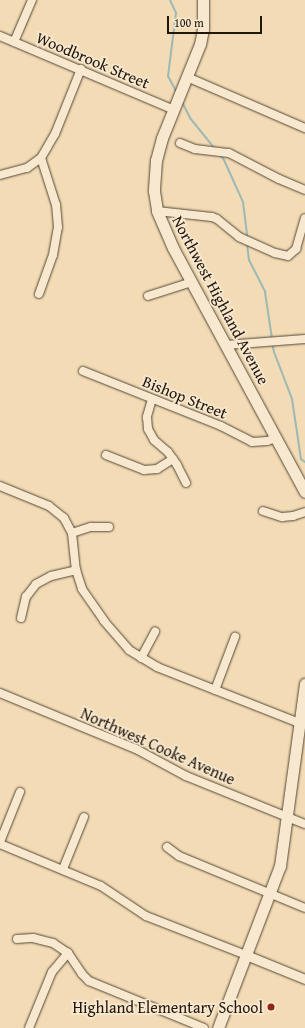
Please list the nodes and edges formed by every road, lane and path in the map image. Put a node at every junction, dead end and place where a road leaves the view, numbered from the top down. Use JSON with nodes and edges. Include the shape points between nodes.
{"nodes":[{"id":1,"x":32,"y":0,"type":"edge"},
{"id":2,"x":203,"y":0,"type":"edge"},
{"id":3,"x":0,"y":36,"type":"edge"},
{"id":4,"x":14,"y":42,"type":"junction"},
{"id":5,"x":81,"y":69,"type":"junction"},
{"id":6,"x":187,"y":77,"type":"junction"},
{"id":7,"x":174,"y":110,"type":"junction"},
{"id":8,"x":305,"y":128,"type":"edge"},
{"id":9,"x":180,"y":143,"type":"dead end"},
{"id":10,"x":41,"y":158,"type":"junction"},
{"id":11,"x":0,"y":175,"type":"edge"},
{"id":12,"x":305,"y":190,"type":"edge"},
{"id":13,"x":157,"y":211,"type":"junction"},
{"id":14,"x":305,"y":218,"type":"edge"},
{"id":15,"x":192,"y":282,"type":"junction"},
{"id":16,"x":38,"y":294,"type":"dead end"},
{"id":17,"x":148,"y":296,"type":"dead end"},
{"id":18,"x":305,"y":339,"type":"edge"},
{"id":19,"x":226,"y":345,"type":"junction"},
{"id":20,"x":83,"y":371,"type":"dead end"},
{"id":21,"x":152,"y":399,"type":"junction"},
{"id":22,"x":276,"y":438,"type":"junction"},
{"id":23,"x":106,"y":455,"type":"dead end"},
{"id":24,"x":173,"y":459,"type":"junction"},
{"id":25,"x":186,"y":483,"type":"dead end"},
{"id":26,"x":0,"y":486,"type":"edge"},
{"id":27,"x":305,"y":492,"type":"edge"},
{"id":28,"x":263,"y":511,"type":"dead end"},
{"id":29,"x":305,"y":512,"type":"edge"},
{"id":30,"x":109,"y":527,"type":"dead end"},
{"id":31,"x":72,"y":533,"type":"junction"},
{"id":32,"x":76,"y":570,"type":"junction"},
{"id":33,"x":21,"y":618,"type":"dead end"},
{"id":34,"x":155,"y":632,"type":"dead end"},
{"id":35,"x":235,"y":637,"type":"dead end"},
{"id":36,"x":141,"y":658,"type":"junction"},
{"id":37,"x":305,"y":684,"type":"edge"},
{"id":38,"x":215,"y":690,"type":"junction"},
{"id":39,"x":0,"y":694,"type":"edge"},
{"id":40,"x":299,"y":723,"type":"junction"},
{"id":41,"x":20,"y":792,"type":"dead end"},
{"id":42,"x":84,"y":817,"type":"dead end"},
{"id":43,"x":287,"y":817,"type":"junction"},
{"id":44,"x":305,"y":824,"type":"edge"},
{"id":45,"x":0,"y":843,"type":"edge"},
{"id":46,"x":168,"y":848,"type":"dead end"},
{"id":47,"x":63,"y":869,"type":"junction"},
{"id":48,"x":270,"y":893,"type":"junction"},
{"id":49,"x":305,"y":908,"type":"edge"},
{"id":50,"x":17,"y":939,"type":"dead end"},
{"id":51,"x":68,"y":953,"type":"junction"},
{"id":52,"x":246,"y":955,"type":"junction"},
{"id":53,"x":305,"y":979,"type":"edge"},
{"id":54,"x":28,"y":1028,"type":"edge"},
{"id":55,"x":204,"y":1028,"type":"edge"},
{"id":56,"x":218,"y":1028,"type":"edge"}],
"edges":[{"from":1,"to":4,"type":"street"},
{"from":2,"to":6,"type":"main road","name":"Northwest Highland Avenue","via":[[202,37]]},
{"from":3,"to":4,"type":"street","name":"Woodbrook Street"},
{"from":4,"to":5,"type":"street","name":"Woodbrook Street"},
{"from":5,"to":7,"type":"street","name":"Woodbrook Street"},
{"from":5,"to":10,"type":"street","via":[[55,134]]},
{"from":6,"to":7,"type":"main road","name":"Northwest Highland Avenue"},
{"from":6,"to":8,"type":"street"},
{"from":7,"to":13,"type":"main road","name":"Northwest Highland Avenue","via":[[154,169]]},
{"from":9,"to":12,"type":"street","via":[[195,149],[229,153]]},
{"from":10,"to":11,"type":"street","via":[[27,168]]},
{"from":10,"to":16,"type":"street","via":[[56,205],[58,227],[53,255]]},
{"from":13,"to":14,"type":"street","via":[[218,219],[238,237],[288,256],[296,249]]},
{"from":13,"to":15,"type":"main road","name":"Northwest Highland Avenue","via":[[166,234]]},
{"from":15,"to":17,"type":"street"},
{"from":15,"to":19,"type":"main road","name":"Northwest Highland Avenue"},
{"from":18,"to":19,"type":"street"},
{"from":19,"to":22,"type":"main road","name":"Northwest Highland Avenue"},
{"from":20,"to":21,"type":"street","name":"Bishop Street"},
{"from":21,"to":22,"type":"street","name":"Bishop Street","via":[[237,433],[252,442],[267,442]]},
{"from":21,"to":24,"type":"street","via":[[146,417],[148,429],[154,440]]},
{"from":22,"to":27,"type":"main road","name":"Northwest Highland Avenue"},
{"from":23,"to":24,"type":"street","via":[[144,470],[157,468]]},
{"from":24,"to":25,"type":"street"},
{"from":26,"to":31,"type":"street","via":[[49,506],[64,518]]},
{"from":28,"to":29,"type":"street","via":[[282,517]]},
{"from":30,"to":31,"type":"street","via":[[91,527]]},
{"from":31,"to":32,"type":"street"},
{"from":32,"to":33,"type":"street","via":[[51,576],[36,584],[26,597]]},
{"from":32,"to":36,"type":"street","via":[[82,589],[92,604],[119,640]]},
{"from":34,"to":36,"type":"street"},
{"from":35,"to":38,"type":"street"},
{"from":36,"to":38,"type":"street"},
{"from":37,"to":40,"type":"main road"},
{"from":38,"to":40,"type":"street"},
{"from":39,"to":43,"type":"street","name":"Northwest Cooke Avenue","via":[[136,749],[186,776]]},
{"from":40,"to":43,"type":"main road"},
{"from":41,"to":45,"type":"street"},
{"from":42,"to":47,"type":"street"},
{"from":43,"to":44,"type":"street","name":"Northwest Cooke Avenue"},
{"from":43,"to":48,"type":"main road","via":[[281,860]]},
{"from":45,"to":47,"type":"street"},
{"from":46,"to":48,"type":"street","via":[[179,856]]},
{"from":47,"to":52,"type":"street","via":[[102,886],[146,916]]},
{"from":48,"to":49,"type":"street"},
{"from":48,"to":52,"type":"main road"},
{"from":50,"to":51,"type":"street","via":[[45,940]]},
{"from":51,"to":54,"type":"street","via":[[52,972]]},
{"from":51,"to":55,"type":"street","via":[[82,974],[96,986]]},
{"from":52,"to":53,"type":"street"},
{"from":52,"to":56,"type":"main road"}]}
